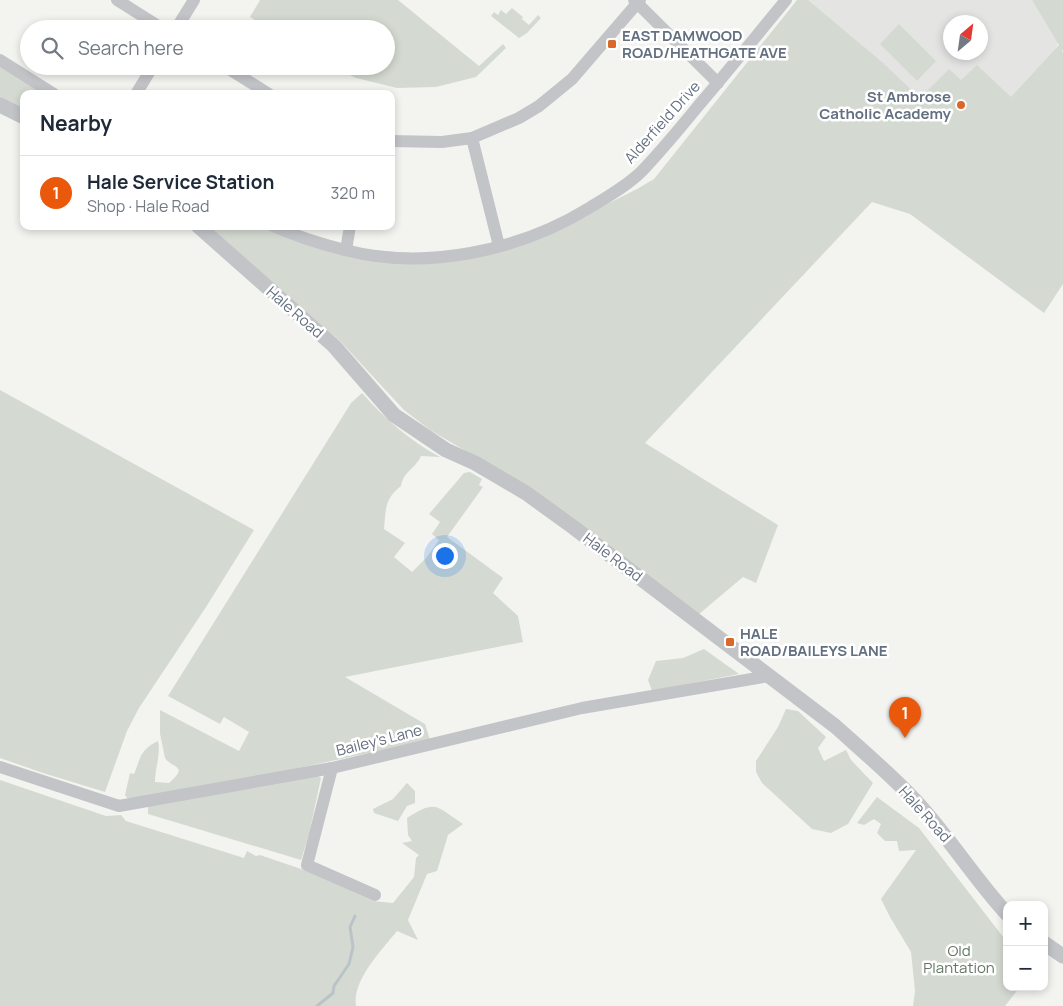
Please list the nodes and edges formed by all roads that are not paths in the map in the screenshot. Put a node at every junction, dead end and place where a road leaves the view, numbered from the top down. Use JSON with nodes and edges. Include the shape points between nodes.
{"nodes":[{"id":1,"x":117,"y":0,"type":"edge"},
{"id":2,"x":194,"y":0,"type":"edge"},
{"id":3,"x":786,"y":0,"type":"edge"},
{"id":4,"x":637,"y":1,"type":"edge"},
{"id":5,"x":149,"y":20,"type":"edge"},
{"id":6,"x":182,"y":20,"type":"edge"},
{"id":7,"x":0,"y":60,"type":"edge"},
{"id":8,"x":20,"y":73,"type":"edge"},
{"id":9,"x":24,"y":75,"type":"edge"},
{"id":10,"x":148,"y":75,"type":"edge"},
{"id":11,"x":238,"y":75,"type":"edge"},
{"id":12,"x":718,"y":83,"type":"junction"},
{"id":13,"x":48,"y":90,"type":"edge"},
{"id":14,"x":138,"y":90,"type":"edge"},
{"id":15,"x":263,"y":90,"type":"edge"},
{"id":16,"x":0,"y":105,"type":"edge"},
{"id":17,"x":20,"y":115,"type":"edge"},
{"id":18,"x":472,"y":138,"type":"junction"},
{"id":19,"x":395,"y":141,"type":"edge"},
{"id":20,"x":203,"y":230,"type":"edge"},
{"id":21,"x":285,"y":230,"type":"edge"},
{"id":22,"x":349,"y":230,"type":"edge"},
{"id":23,"x":499,"y":246,"type":"junction"},
{"id":24,"x":346,"y":250,"type":"junction"},
{"id":25,"x":768,"y":676,"type":"junction"},
{"id":26,"x":0,"y":768,"type":"edge"},
{"id":27,"x":332,"y":768,"type":"junction"},
{"id":28,"x":375,"y":895,"type":"dead end"},
{"id":29,"x":1003,"y":910,"type":"edge"},
{"id":30,"x":1048,"y":946,"type":"edge"},
{"id":31,"x":1063,"y":956,"type":"edge"}],
"edges":[{"from":1,"to":5,"type":"street"},
{"from":2,"to":6,"type":"street"},
{"from":3,"to":12,"type":"street","name":"Alderfield Drive"},
{"from":4,"to":12,"type":"street"},
{"from":4,"to":18,"type":"street","via":[[586,65],[557,92],[519,118]]},
{"from":7,"to":8,"type":"street"},
{"from":9,"to":13,"type":"street"},
{"from":10,"to":14,"type":"street"},
{"from":11,"to":15,"type":"street"},
{"from":12,"to":23,"type":"street","name":"Alderfield Drive","via":[[641,172],[619,189],[566,221]]},
{"from":16,"to":17,"type":"street"},
{"from":18,"to":19,"type":"street","via":[[442,142]]},
{"from":18,"to":23,"type":"street"},
{"from":20,"to":25,"type":"street","name":"Hale Road","via":[[334,346],[394,415],[446,450],[526,493]]},
{"from":21,"to":24,"type":"street","name":"Alderfield Drive"},
{"from":22,"to":24,"type":"street"},
{"from":23,"to":24,"type":"street","name":"Alderfield Drive","via":[[456,255],[410,258]]},
{"from":25,"to":27,"type":"street","name":"Bailey's Lane","via":[[582,708]]},
{"from":25,"to":29,"type":"street","name":"Hale Road","via":[[835,726],[920,806]]},
{"from":26,"to":27,"type":"street","name":"Bailey's Lane","via":[[119,806]]},
{"from":27,"to":28,"type":"street","via":[[306,865]]},
{"from":30,"to":31,"type":"street"}]}
